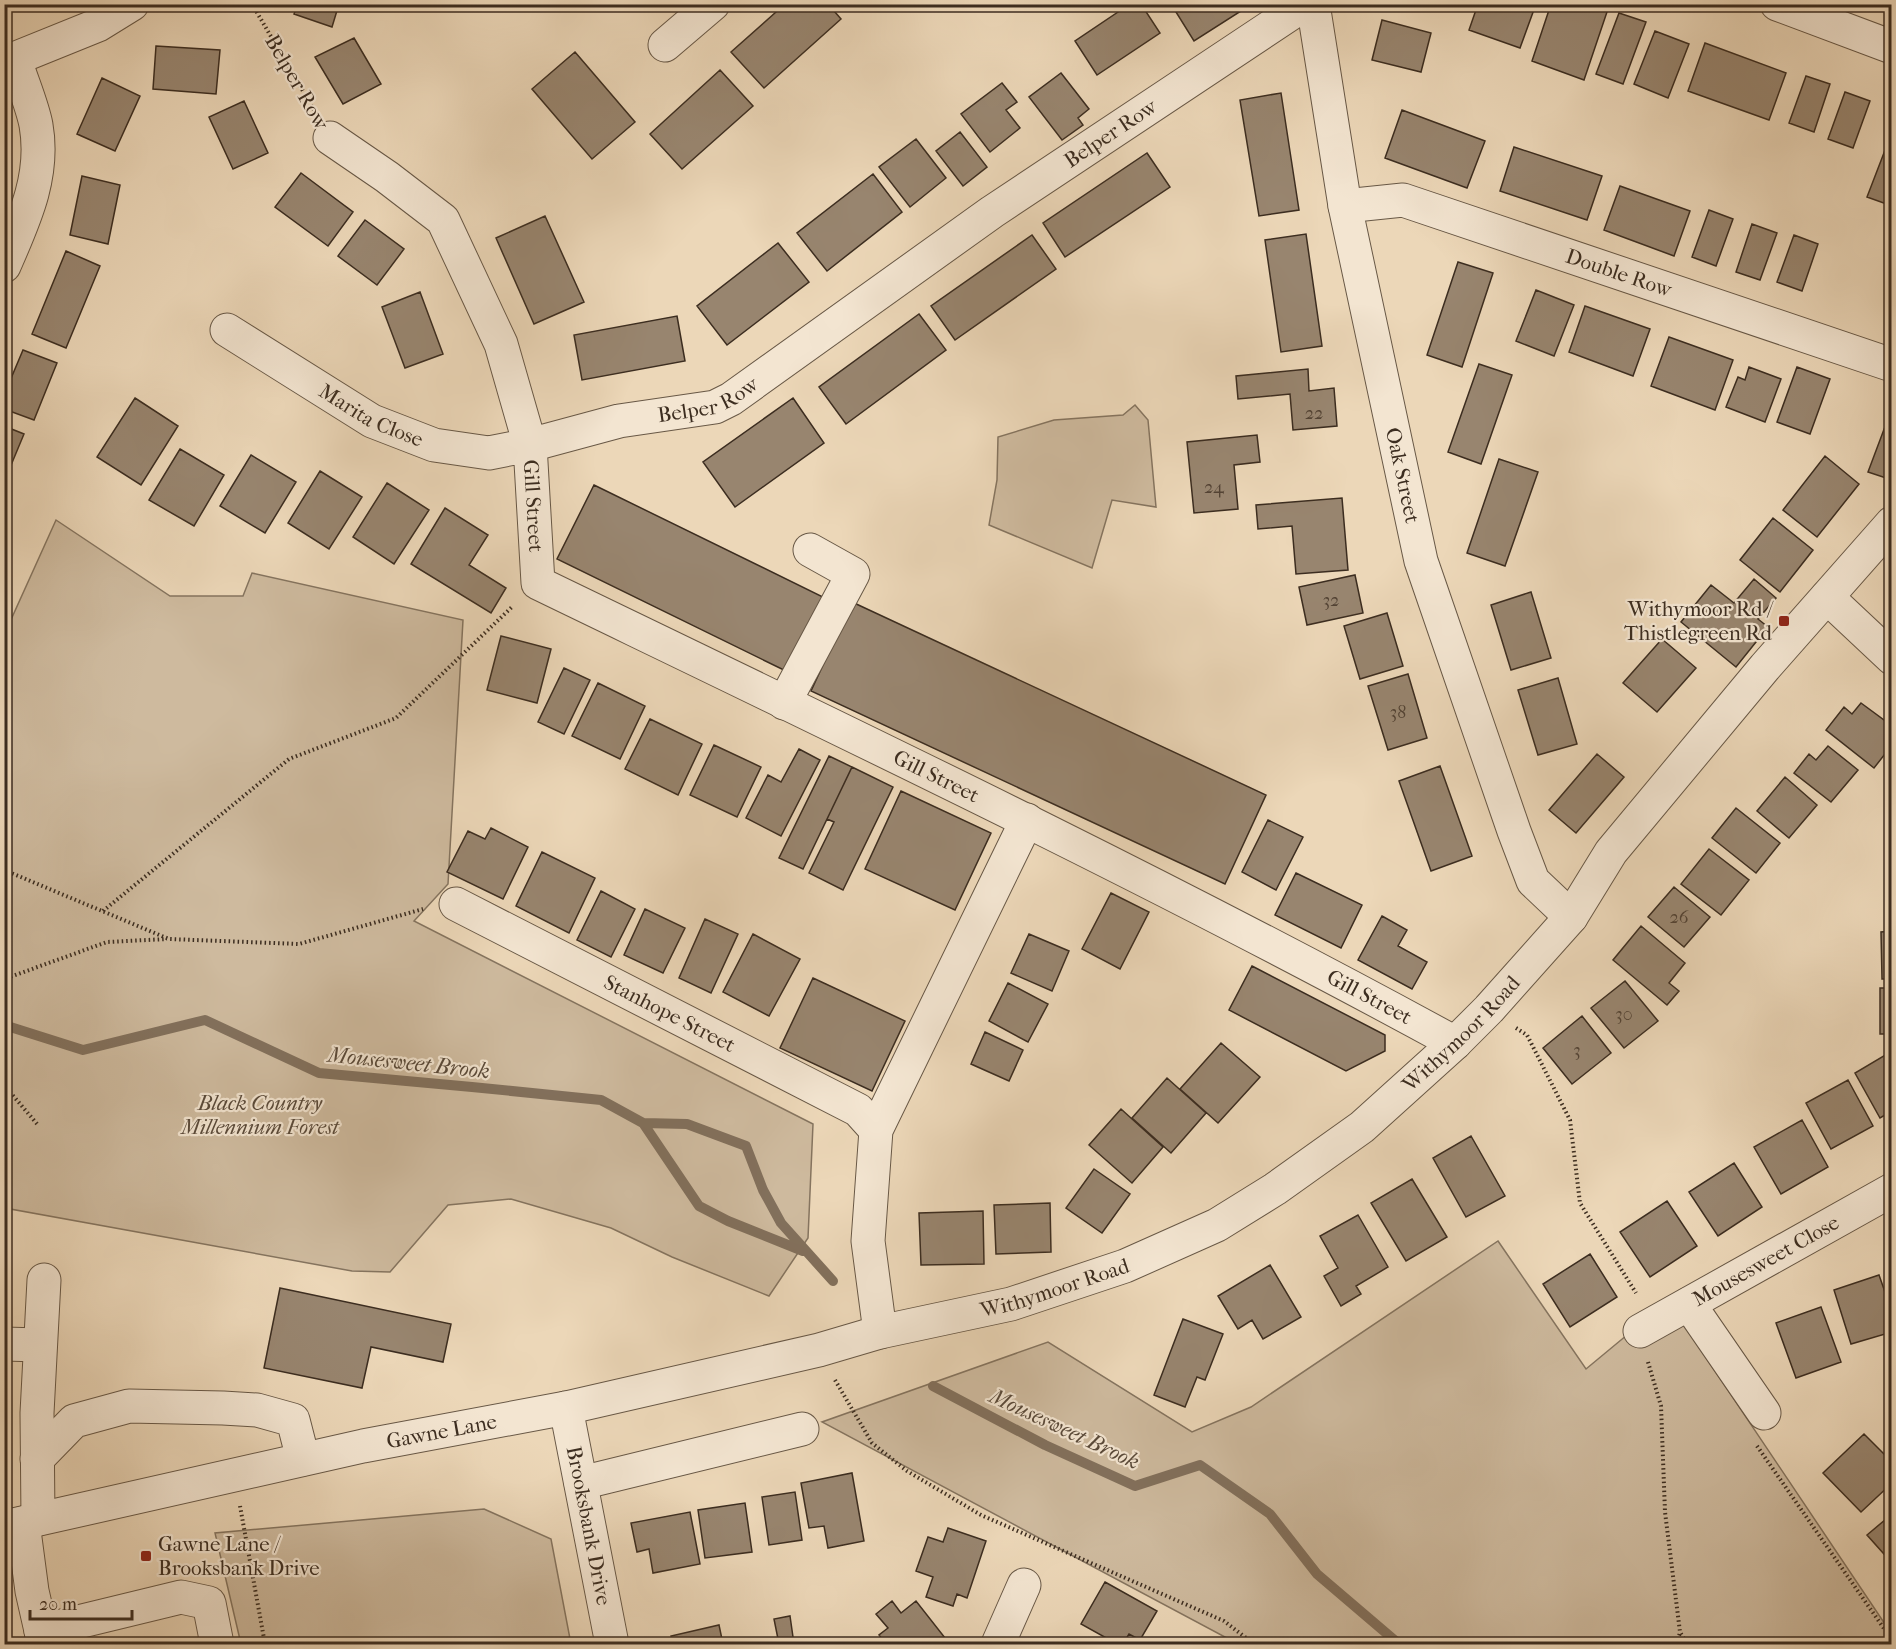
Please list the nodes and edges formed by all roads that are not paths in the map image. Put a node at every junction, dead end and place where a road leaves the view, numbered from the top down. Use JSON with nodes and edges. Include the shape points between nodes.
{"nodes":[{"id":1,"x":132,"y":4,"type":"edge"},
{"id":2,"x":712,"y":4,"type":"edge"},
{"id":3,"x":1305,"y":4,"type":"edge"},
{"id":4,"x":1313,"y":4,"type":"edge"},
{"id":5,"x":1778,"y":4,"type":"edge"},
{"id":6,"x":93,"y":15,"type":"edge"},
{"id":7,"x":665,"y":45,"type":"dead end"},
{"id":8,"x":1892,"y":47,"type":"edge"},
{"id":9,"x":10,"y":61,"type":"edge"},
{"id":10,"x":330,"y":138,"type":"road end"},
{"id":11,"x":1345,"y":206,"type":"junction"},
{"id":12,"x":4,"y":266,"type":"edge"},
{"id":13,"x":227,"y":330,"type":"dead end"},
{"id":14,"x":1892,"y":365,"type":"edge"},
{"id":15,"x":530,"y":445,"type":"junction"},
{"id":16,"x":1892,"y":523,"type":"edge"},
{"id":17,"x":810,"y":550,"type":"dead end"},
{"id":18,"x":1827,"y":597,"type":"junction"},
{"id":19,"x":1892,"y":658,"type":"edge"},
{"id":20,"x":784,"y":703,"type":"junction"},
{"id":21,"x":1027,"y":820,"type":"junction"},
{"id":22,"x":456,"y":904,"type":"road end"},
{"id":23,"x":1571,"y":917,"type":"junction"},
{"id":24,"x":1455,"y":1043,"type":"junction"},
{"id":25,"x":876,"y":1130,"type":"junction"},
{"id":26,"x":1892,"y":1190,"type":"edge"},
{"id":27,"x":44,"y":1280,"type":"dead end"},
{"id":28,"x":1689,"y":1304,"type":"junction"},
{"id":29,"x":1640,"y":1331,"type":"dead end"},
{"id":30,"x":880,"y":1332,"type":"junction"},
{"id":31,"x":4,"y":1344,"type":"edge"},
{"id":32,"x":40,"y":1346,"type":"junction"},
{"id":33,"x":566,"y":1408,"type":"junction"},
{"id":34,"x":1758,"y":1425,"type":"road end"},
{"id":35,"x":802,"y":1429,"type":"dead end"},
{"id":36,"x":38,"y":1459,"type":"junction"},
{"id":37,"x":303,"y":1459,"type":"junction"},
{"id":38,"x":581,"y":1483,"type":"junction"},
{"id":39,"x":22,"y":1523,"type":"edge"},
{"id":40,"x":1024,"y":1585,"type":"dead end"},
{"id":41,"x":42,"y":1637,"type":"edge"},
{"id":42,"x":217,"y":1644,"type":"edge"},
{"id":43,"x":612,"y":1644,"type":"edge"},
{"id":44,"x":998,"y":1644,"type":"edge"}],
"edges":[{"from":1,"to":6,"type":"street"},
{"from":2,"to":7,"type":"street"},
{"from":3,"to":15,"type":"street","name":"Belper Row","via":[[992,212],[731,399],[715,406],[619,420]]},
{"from":4,"to":11,"type":"street","name":"Oak Street"},
{"from":5,"to":8,"type":"street"},
{"from":6,"to":9,"type":"street"},
{"from":9,"to":12,"type":"street","via":[[36,124],[38,165],[28,211]]},
{"from":10,"to":15,"type":"street","name":"Belper Row","via":[[443,220],[501,344]]},
{"from":11,"to":14,"type":"street","name":"Double Row","via":[[1403,200]]},
{"from":11,"to":23,"type":"street","name":"Oak Street","via":[[1421,561],[1533,881]]},
{"from":13,"to":15,"type":"street","name":"Marita Close","via":[[372,421],[423,441],[489,453]]},
{"from":15,"to":20,"type":"street","name":"Gill Street","via":[[538,583]]},
{"from":16,"to":18,"type":"street","name":"Withymoor Road"},
{"from":17,"to":20,"type":"street","via":[[853,574]]},
{"from":18,"to":19,"type":"street"},
{"from":18,"to":23,"type":"street","name":"Withymoor Road","via":[[1611,852]]},
{"from":20,"to":21,"type":"street","name":"Gill Street"},
{"from":21,"to":24,"type":"street","name":"Gill Street","via":[[1349,984]]},
{"from":21,"to":25,"type":"street"},
{"from":22,"to":25,"type":"street","name":"Stanhope Street","via":[[858,1110]]},
{"from":23,"to":24,"type":"street","name":"Withymoor Road"},
{"from":24,"to":30,"type":"street","name":"Withymoor Road","via":[[1362,1127],[1217,1225],[1125,1266],[1011,1304]]},
{"from":25,"to":30,"type":"street","via":[[868,1241]]},
{"from":26,"to":28,"type":"street","name":"Mousesweet Close"},
{"from":27,"to":32,"type":"street"},
{"from":28,"to":29,"type":"street","name":"Mousesweet Close"},
{"from":28,"to":34,"type":"street"},
{"from":30,"to":33,"type":"street","name":"Gawne Lane","via":[[819,1350]]},
{"from":31,"to":32,"type":"street"},
{"from":32,"to":36,"type":"street"},
{"from":33,"to":37,"type":"street","name":"Gawne Lane"},
{"from":33,"to":38,"type":"street","name":"Brooksbank Drive"},
{"from":35,"to":38,"type":"street"},
{"from":36,"to":37,"type":"street","via":[[74,1420],[129,1406],[223,1407],[257,1410],[293,1420]]},
{"from":36,"to":39,"type":"street"},
{"from":37,"to":39,"type":"street","name":"Gawne Lane"},
{"from":38,"to":43,"type":"street","name":"Brooksbank Drive"},
{"from":39,"to":41,"type":"street"},
{"from":40,"to":44,"type":"street"},
{"from":41,"to":42,"type":"street","via":[[180,1597],[209,1603]]}]}
